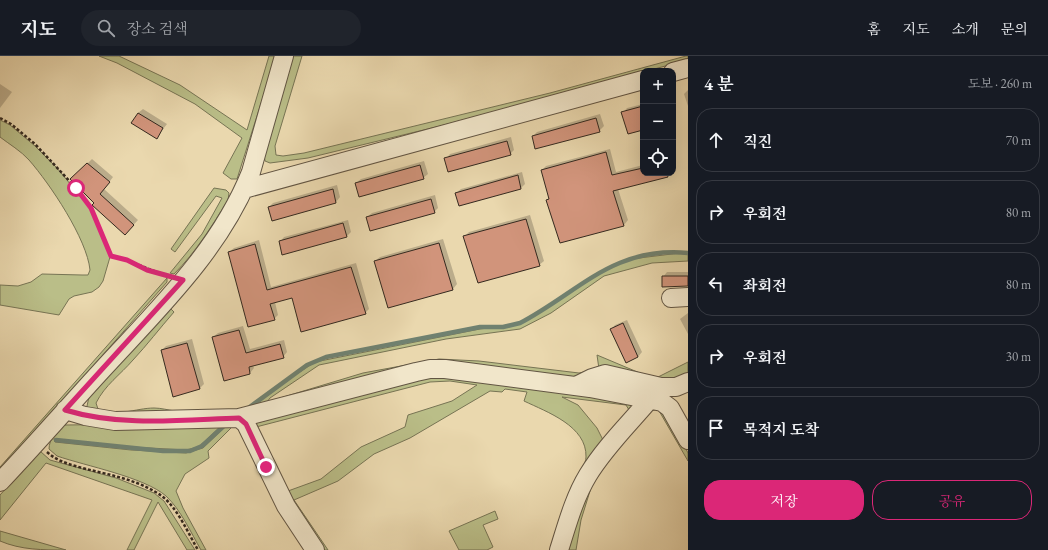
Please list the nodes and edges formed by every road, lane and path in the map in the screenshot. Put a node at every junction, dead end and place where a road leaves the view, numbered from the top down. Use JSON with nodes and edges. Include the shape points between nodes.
{"nodes":[{"id":1,"x":284,"y":56,"type":"edge"},
{"id":2,"x":688,"y":68,"type":"edge"},
{"id":3,"x":676,"y":71,"type":"edge"},
{"id":4,"x":640,"y":81,"type":"edge"},
{"id":5,"x":0,"y":118,"type":"edge"},
{"id":6,"x":244,"y":189,"type":"junction"},
{"id":7,"x":183,"y":280,"type":"junction"},
{"id":8,"x":688,"y":382,"type":"edge"},
{"id":9,"x":576,"y":386,"type":"junction"},
{"id":10,"x":650,"y":399,"type":"junction"},
{"id":11,"x":65,"y":410,"type":"junction"},
{"id":12,"x":239,"y":418,"type":"junction"},
{"id":13,"x":688,"y":440,"type":"edge"},
{"id":14,"x":37,"y":443,"type":"junction"},
{"id":15,"x":0,"y":482,"type":"edge"},
{"id":16,"x":198,"y":550,"type":"edge"},
{"id":17,"x":315,"y":550,"type":"edge"},
{"id":18,"x":559,"y":550,"type":"edge"}],
"edges":[{"from":1,"to":6,"type":"street","via":[[257,154]]},
{"from":2,"to":3,"type":"street"},
{"from":4,"to":6,"type":"street"},
{"from":5,"to":7,"type":"path","via":[[35,144],[76,188],[91,208],[111,256]]},
{"from":6,"to":7,"type":"street","via":[[220,234]]},
{"from":7,"to":11,"type":"street"},
{"from":8,"to":9,"type":"street","via":[[676,387],[661,387],[605,374]]},
{"from":9,"to":10,"type":"street"},
{"from":9,"to":12,"type":"street","via":[[458,370],[430,369]]},
{"from":10,"to":13,"type":"street","via":[[662,402],[670,408]]},
{"from":10,"to":18,"type":"street","via":[[601,455],[587,476],[575,502]]},
{"from":11,"to":12,"type":"street","via":[[115,421]]},
{"from":11,"to":14,"type":"street"},
{"from":12,"to":17,"type":"street","via":[[246,424],[286,506]]},
{"from":14,"to":15,"type":"street"},
{"from":14,"to":16,"type":"path","via":[[53,458],[67,464],[153,490],[174,510]]}]}
